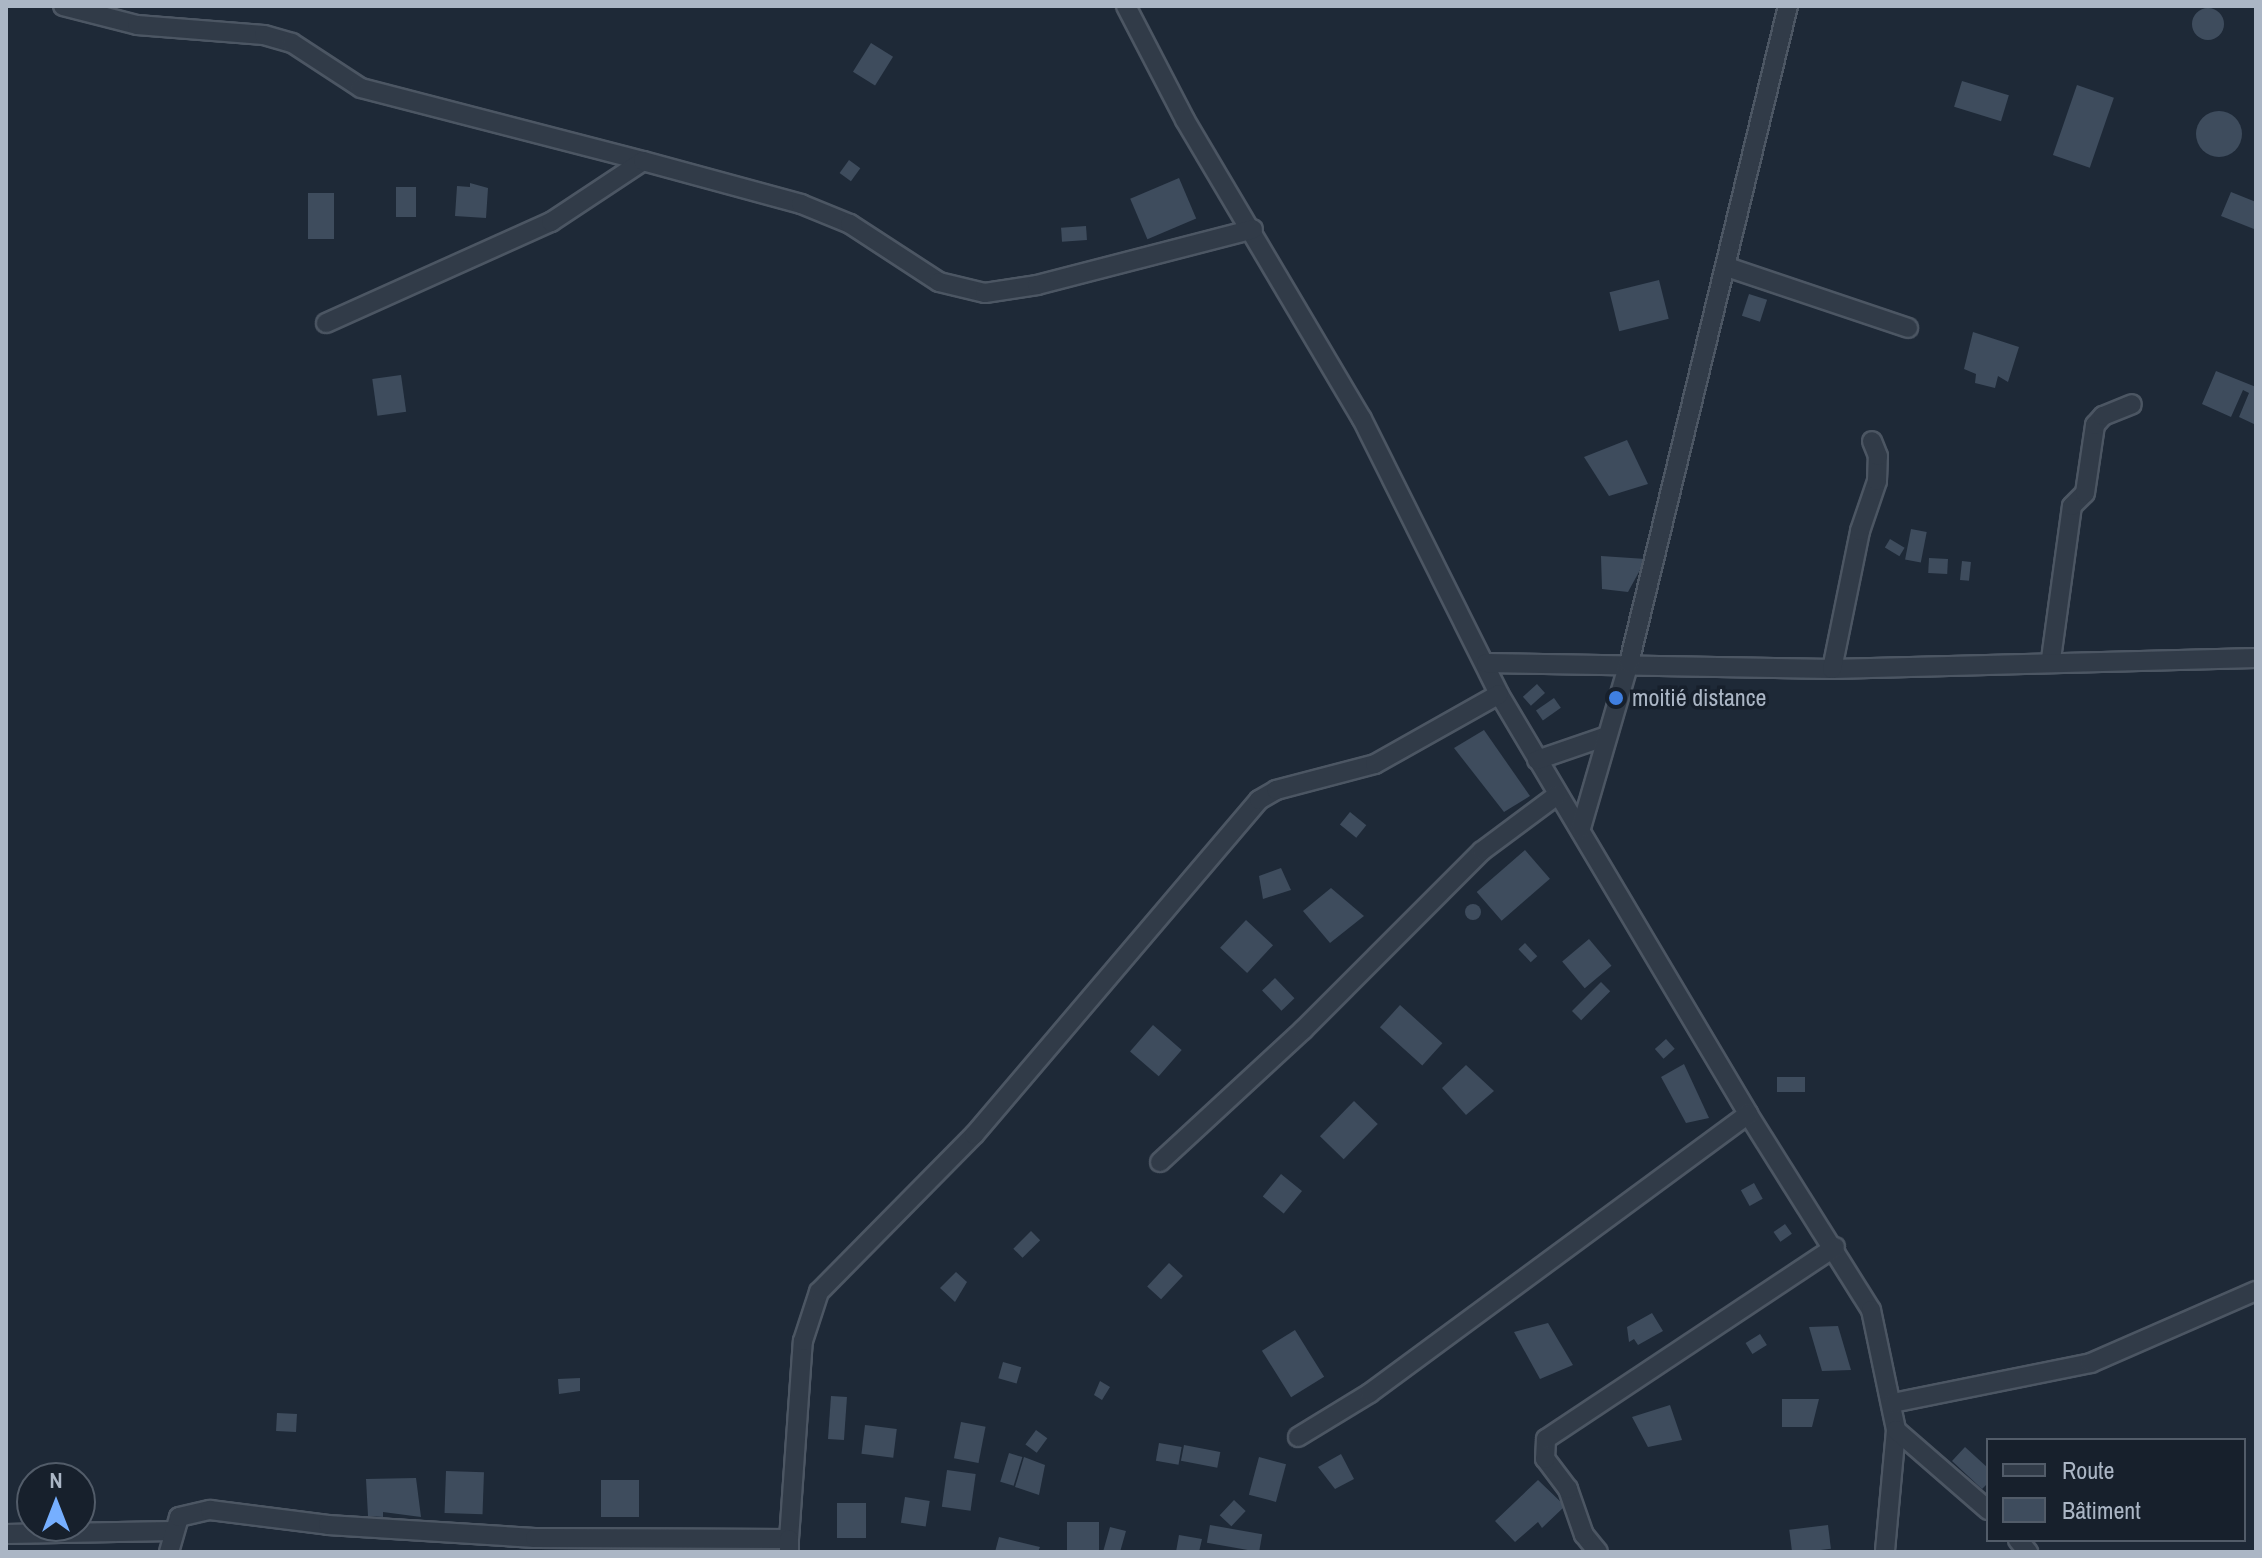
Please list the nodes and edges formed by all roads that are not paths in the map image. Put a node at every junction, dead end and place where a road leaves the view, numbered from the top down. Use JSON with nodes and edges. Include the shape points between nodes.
{"nodes":[{"id":1,"x":63,"y":6,"type":"edge"},
{"id":2,"x":1126,"y":6,"type":"edge"},
{"id":3,"x":1788,"y":6,"type":"edge"},
{"id":4,"x":643,"y":161,"type":"junction"},
{"id":5,"x":1253,"y":229,"type":"junction"},
{"id":6,"x":1727,"y":267,"type":"junction"},
{"id":7,"x":326,"y":323,"type":"dead end"},
{"id":8,"x":1908,"y":328,"type":"dead end"},
{"id":9,"x":2132,"y":404,"type":"dead end"},
{"id":10,"x":1872,"y":441,"type":"dead end"},
{"id":11,"x":2256,"y":658,"type":"edge"},
{"id":12,"x":2051,"y":659,"type":"junction"},
{"id":13,"x":1486,"y":663,"type":"junction"},
{"id":14,"x":1629,"y":663,"type":"junction"},
{"id":15,"x":1832,"y":669,"type":"junction"},
{"id":16,"x":1499,"y":694,"type":"junction"},
{"id":17,"x":1607,"y":736,"type":"junction"},
{"id":18,"x":1537,"y":760,"type":"junction"},
{"id":19,"x":1557,"y":795,"type":"junction"},
{"id":20,"x":1581,"y":828,"type":"junction"},
{"id":21,"x":1748,"y":1114,"type":"junction"},
{"id":22,"x":1160,"y":1162,"type":"dead end"},
{"id":23,"x":1835,"y":1247,"type":"junction"},
{"id":24,"x":2256,"y":1291,"type":"edge"},
{"id":25,"x":1893,"y":1403,"type":"junction"},
{"id":26,"x":1896,"y":1430,"type":"junction"},
{"id":27,"x":1298,"y":1437,"type":"dead end"},
{"id":28,"x":1986,"y":1508,"type":"edge"},
{"id":29,"x":173,"y":1531,"type":"junction"},
{"id":30,"x":6,"y":1534,"type":"edge"},
{"id":31,"x":789,"y":1545,"type":"edge"},
{"id":32,"x":169,"y":1552,"type":"edge"},
{"id":33,"x":1598,"y":1552,"type":"edge"},
{"id":34,"x":1885,"y":1552,"type":"edge"}],
"edges":[{"from":1,"to":4,"type":"street","via":[[152,27],[264,35],[292,43],[361,88]]},
{"from":2,"to":5,"type":"street","via":[[1185,120]]},
{"from":3,"to":6,"type":"street"},
{"from":4,"to":5,"type":"street","via":[[801,204],[850,224],[939,282],[985,293],[1037,285]]},
{"from":4,"to":7,"type":"street","via":[[551,222]]},
{"from":5,"to":13,"type":"street","via":[[1362,419]]},
{"from":6,"to":8,"type":"street"},
{"from":6,"to":14,"type":"street"},
{"from":9,"to":12,"type":"street","via":[[2095,425],[2085,493],[2072,506]]},
{"from":10,"to":15,"type":"street","via":[[1878,456],[1877,481],[1860,531]]},
{"from":11,"to":12,"type":"street","via":[[2124,664]]},
{"from":12,"to":15,"type":"street"},
{"from":13,"to":14,"type":"street"},
{"from":13,"to":16,"type":"street"},
{"from":14,"to":15,"type":"street"},
{"from":14,"to":17,"type":"street"},
{"from":16,"to":18,"type":"street"},
{"from":16,"to":31,"type":"street","via":[[1375,764],[1276,790],[1259,800],[974,1135],[819,1292],[803,1341]]},
{"from":17,"to":18,"type":"street"},
{"from":17,"to":20,"type":"street"},
{"from":18,"to":19,"type":"street"},
{"from":19,"to":20,"type":"street"},
{"from":19,"to":22,"type":"street","via":[[1482,851],[1303,1030]]},
{"from":20,"to":21,"type":"street"},
{"from":21,"to":23,"type":"street"},
{"from":21,"to":27,"type":"street","via":[[1370,1393]]},
{"from":23,"to":25,"type":"street","via":[[1871,1310]]},
{"from":23,"to":33,"type":"street","via":[[1546,1439],[1545,1459],[1568,1489],[1584,1535]]},
{"from":24,"to":25,"type":"street","via":[[2091,1363]]},
{"from":25,"to":26,"type":"street"},
{"from":26,"to":28,"type":"street"},
{"from":26,"to":34,"type":"street"},
{"from":29,"to":30,"type":"street"},
{"from":29,"to":31,"type":"street","via":[[179,1517],[210,1510],[328,1525],[535,1538]]},
{"from":29,"to":32,"type":"street"}]}
